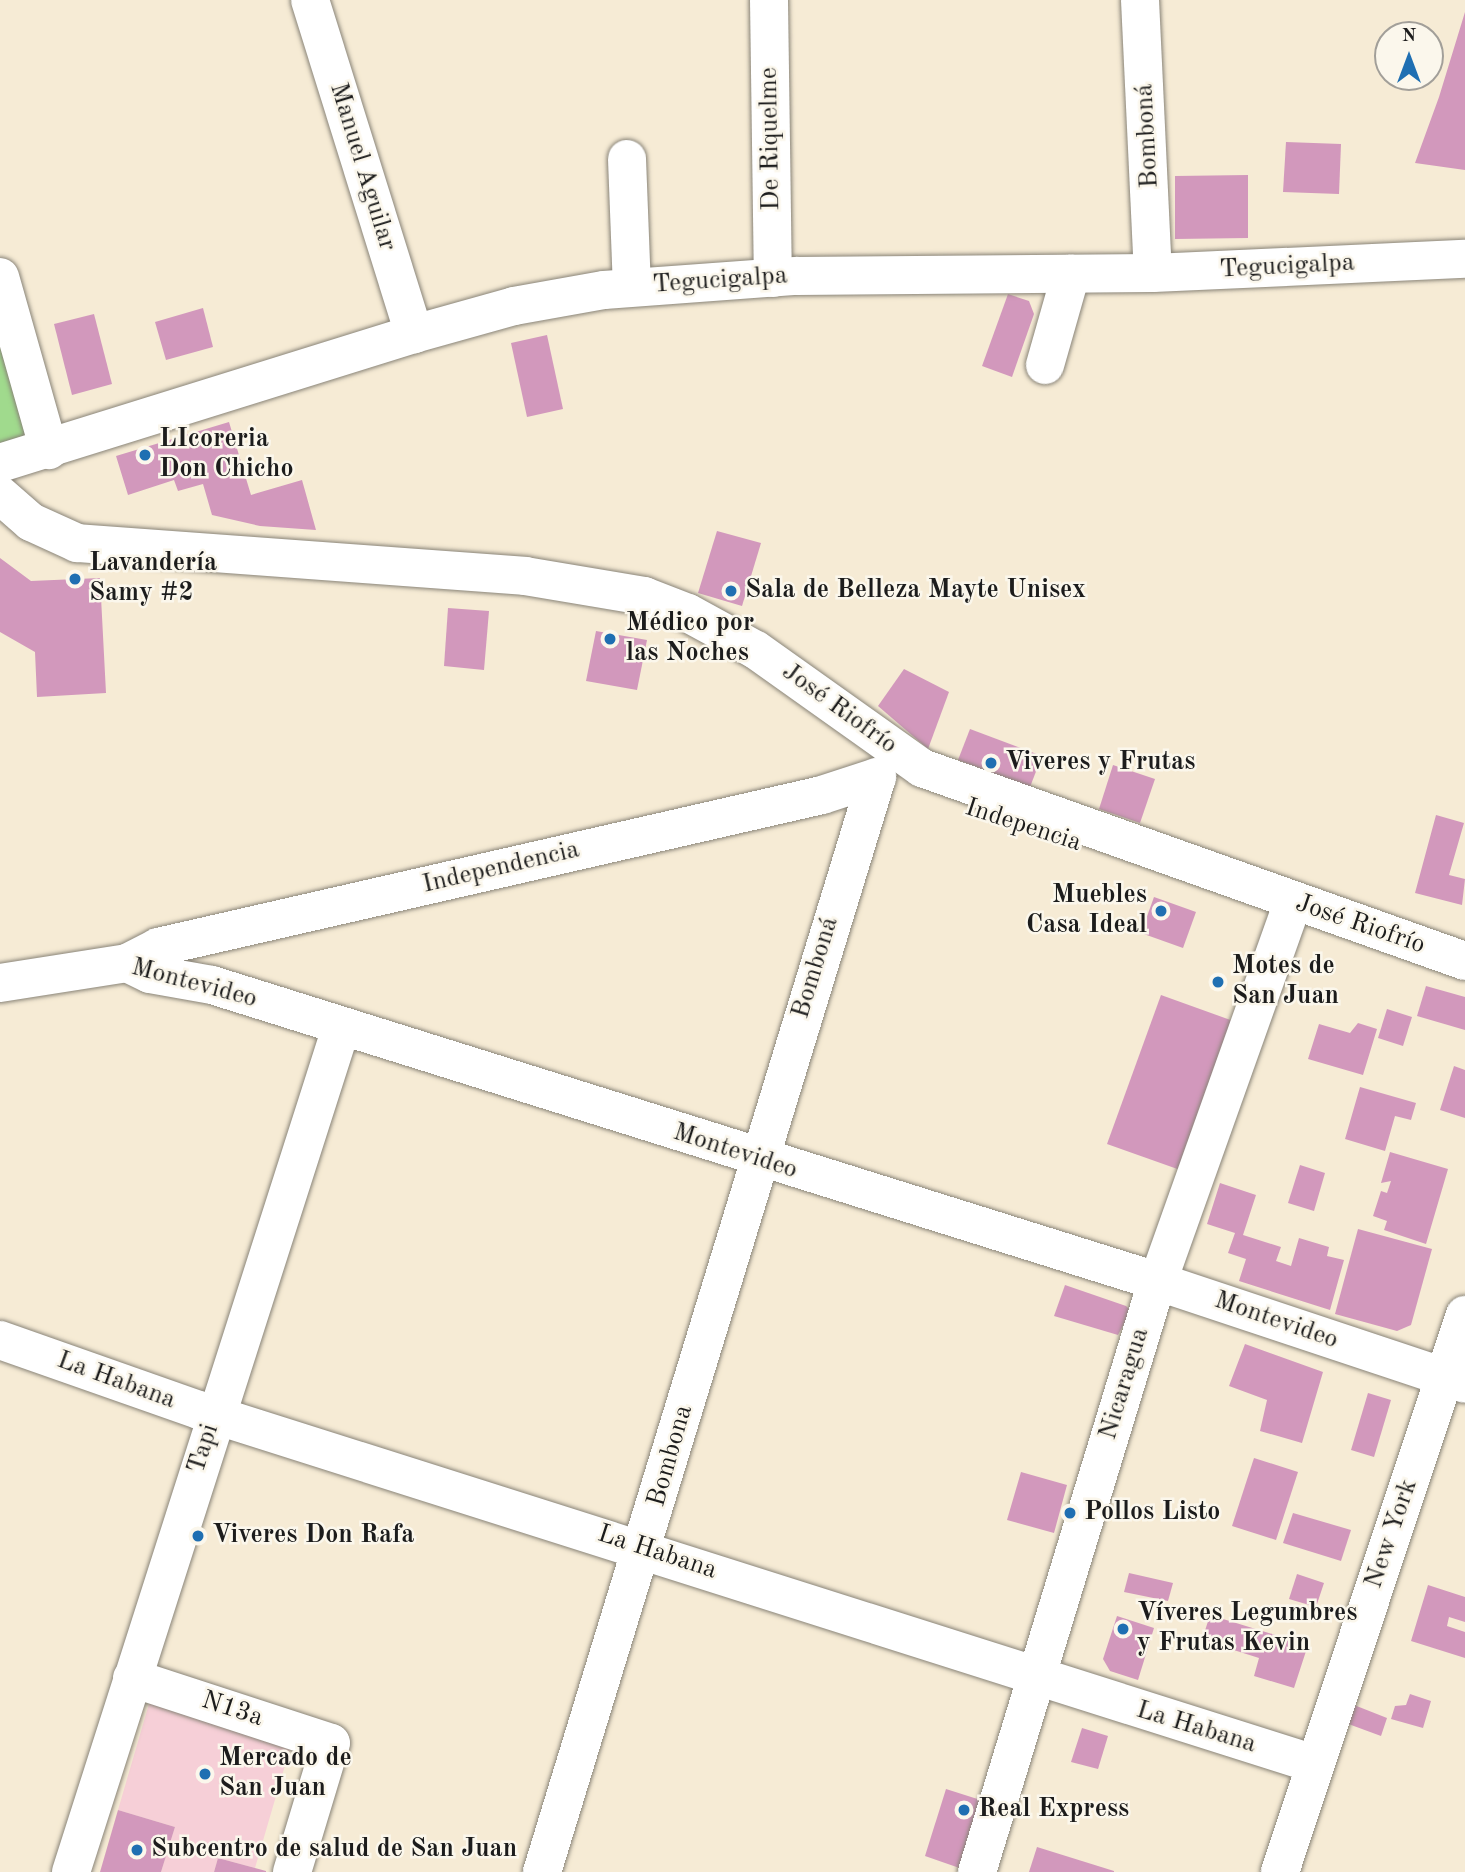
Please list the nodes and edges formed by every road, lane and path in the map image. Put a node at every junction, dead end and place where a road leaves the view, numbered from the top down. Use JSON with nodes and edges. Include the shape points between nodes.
{"nodes":[{"id":1,"x":310,"y":0,"type":"edge"},
{"id":2,"x":769,"y":0,"type":"edge"},
{"id":3,"x":1140,"y":0,"type":"edge"},
{"id":4,"x":627,"y":159,"type":"dead end"},
{"id":5,"x":1465,"y":259,"type":"edge"},
{"id":6,"x":1153,"y":273,"type":"junction"},
{"id":7,"x":1071,"y":274,"type":"junction"},
{"id":8,"x":0,"y":277,"type":"edge"},
{"id":9,"x":773,"y":278,"type":"junction"},
{"id":10,"x":632,"y":287,"type":"junction"},
{"id":11,"x":414,"y":334,"type":"junction"},
{"id":12,"x":1045,"y":365,"type":"dead end"},
{"id":13,"x":49,"y":450,"type":"junction"},
{"id":14,"x":0,"y":463,"type":"edge"},
{"id":15,"x":0,"y":495,"type":"edge"},
{"id":16,"x":877,"y":777,"type":"junction"},
{"id":17,"x":1170,"y":855,"type":"junction"},
{"id":18,"x":1293,"y":902,"type":"junction"},
{"id":19,"x":1465,"y":961,"type":"edge"},
{"id":20,"x":127,"y":963,"type":"junction"},
{"id":21,"x":0,"y":982,"type":"edge"},
{"id":22,"x":341,"y":1028,"type":"junction"},
{"id":23,"x":758,"y":1159,"type":"junction"},
{"id":24,"x":1158,"y":1282,"type":"junction"},
{"id":25,"x":1465,"y":1315,"type":"edge"},
{"id":26,"x":0,"y":1339,"type":"edge"},
{"id":27,"x":1455,"y":1381,"type":"edge"},
{"id":28,"x":215,"y":1415,"type":"junction"},
{"id":29,"x":645,"y":1548,"type":"junction"},
{"id":30,"x":132,"y":1678,"type":"junction"},
{"id":31,"x":1035,"y":1679,"type":"junction"},
{"id":32,"x":1314,"y":1764,"type":"junction"},
{"id":33,"x":71,"y":1872,"type":"edge"},
{"id":34,"x":292,"y":1872,"type":"edge"},
{"id":35,"x":542,"y":1872,"type":"edge"},
{"id":36,"x":977,"y":1872,"type":"edge"},
{"id":37,"x":1280,"y":1872,"type":"edge"}],
"edges":[{"from":1,"to":11,"type":"street","name":"Manuel Aguilar"},
{"from":2,"to":9,"type":"street","name":"De Riquelme"},
{"from":3,"to":6,"type":"street","name":"Bomboná"},
{"from":4,"to":10,"type":"street"},
{"from":5,"to":6,"type":"street","name":"Tegucigalpa"},
{"from":6,"to":7,"type":"street","name":"Tegucigalpa"},
{"from":7,"to":9,"type":"street","name":"Tegucigalpa"},
{"from":7,"to":12,"type":"street"},
{"from":8,"to":13,"type":"street"},
{"from":9,"to":10,"type":"street","name":"Tegucigalpa"},
{"from":10,"to":11,"type":"street","name":"Tegucigalpa","via":[[514,306]]},
{"from":11,"to":13,"type":"street","name":"Tegucigalpa"},
{"from":13,"to":14,"type":"street","name":"Tegucigalpa"},
{"from":15,"to":17,"type":"street","name":"José Riofrío","via":[[31,522],[77,542],[524,576],[644,596],[688,613],[757,650],[922,768]]},
{"from":16,"to":17,"type":"street","name":"Indepencia","via":[[1127,860]]},
{"from":16,"to":20,"type":"street","name":"Independencia","via":[[822,795],[158,947]]},
{"from":16,"to":23,"type":"street","name":"Bomboná"},
{"from":17,"to":18,"type":"street","name":"José Riofrío"},
{"from":18,"to":19,"type":"street","name":"José Riofrío"},
{"from":18,"to":24,"type":"street","name":"Nicaragua"},
{"from":20,"to":21,"type":"street","name":"Montevideo"},
{"from":20,"to":22,"type":"street","name":"Montevideo","via":[[150,974],[212,985]]},
{"from":22,"to":23,"type":"street","name":"Montevideo"},
{"from":22,"to":28,"type":"street","name":"Tapi"},
{"from":23,"to":24,"type":"street","name":"Montevideo"},
{"from":23,"to":29,"type":"street","name":"Bombona"},
{"from":24,"to":27,"type":"street","name":"Montevideo"},
{"from":24,"to":31,"type":"street","name":"Nicaragua"},
{"from":25,"to":27,"type":"street","name":"New York"},
{"from":26,"to":28,"type":"street","name":"La Habana"},
{"from":27,"to":32,"type":"street","name":"New York"},
{"from":28,"to":29,"type":"street","name":"La Habana"},
{"from":28,"to":30,"type":"street","name":"Tapi"},
{"from":29,"to":31,"type":"street","name":"La Habana"},
{"from":29,"to":35,"type":"street","name":"Bombona"},
{"from":30,"to":33,"type":"street","name":"Tapi"},
{"from":30,"to":34,"type":"street","name":"N13a","via":[[331,1743]]},
{"from":31,"to":32,"type":"street","name":"La Habana"},
{"from":31,"to":36,"type":"street","name":"Nicaragua"},
{"from":32,"to":37,"type":"street","name":"New York"}]}
